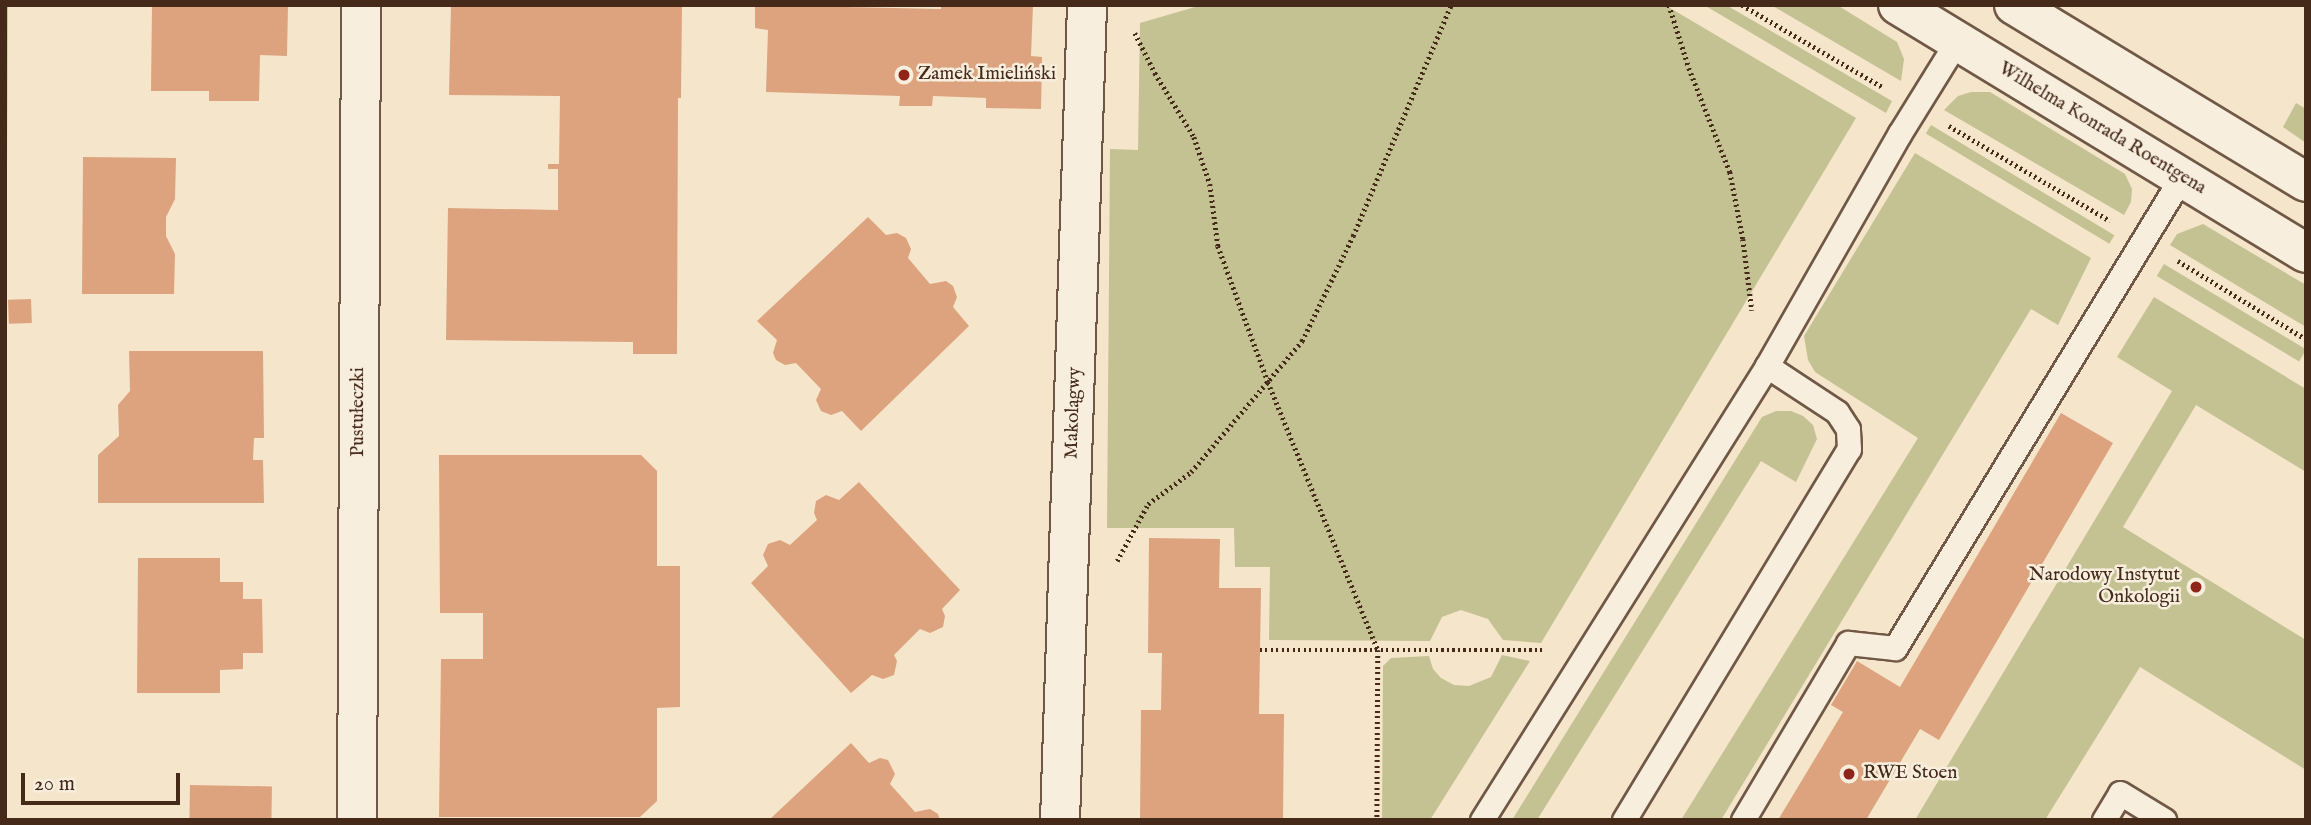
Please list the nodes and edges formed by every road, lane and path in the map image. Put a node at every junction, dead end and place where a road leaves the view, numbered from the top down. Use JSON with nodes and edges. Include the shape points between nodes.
{"nodes":[{"id":1,"x":361,"y":5,"type":"edge"},
{"id":2,"x":1087,"y":5,"type":"edge"},
{"id":3,"x":1451,"y":5,"type":"edge"},
{"id":4,"x":1670,"y":5,"type":"edge"},
{"id":5,"x":1742,"y":5,"type":"edge"},
{"id":6,"x":1898,"y":5,"type":"edge"},
{"id":7,"x":2014,"y":5,"type":"edge"},
{"id":8,"x":1133,"y":28,"type":"dead end"},
{"id":9,"x":1957,"y":41,"type":"junction"},
{"id":10,"x":1917,"y":107,"type":"junction"},
{"id":11,"x":2181,"y":178,"type":"junction"},
{"id":12,"x":2306,"y":182,"type":"edge"},
{"id":13,"x":2142,"y":240,"type":"junction"},
{"id":14,"x":2306,"y":253,"type":"edge"},
{"id":15,"x":1752,"y":314,"type":"dead end"},
{"id":16,"x":2306,"y":339,"type":"edge"},
{"id":17,"x":1767,"y":366,"type":"junction"},
{"id":18,"x":1268,"y":382,"type":"junction"},
{"id":19,"x":1113,"y":569,"type":"dead end"},
{"id":20,"x":1260,"y":650,"type":"dead end"},
{"id":21,"x":1378,"y":650,"type":"junction"},
{"id":22,"x":1550,"y":650,"type":"dead end"},
{"id":23,"x":358,"y":820,"type":"edge"},
{"id":24,"x":1060,"y":820,"type":"edge"},
{"id":25,"x":1377,"y":820,"type":"edge"},
{"id":26,"x":1482,"y":820,"type":"edge"},
{"id":27,"x":1624,"y":820,"type":"edge"},
{"id":28,"x":1743,"y":820,"type":"edge"},
{"id":29,"x":2104,"y":820,"type":"edge"},
{"id":30,"x":2164,"y":820,"type":"edge"}],
"edges":[{"from":1,"to":23,"type":"street","name":"Pustułeczki"},
{"from":2,"to":24,"type":"street","name":"Makolągwy"},
{"from":3,"to":18,"type":"path","via":[[1353,236],[1302,341]]},
{"from":4,"to":15,"type":"path","via":[[1730,172]]},
{"from":5,"to":10,"type":"path"},
{"from":6,"to":9,"type":"street","name":"Wilhelma Konrada Roentgena"},
{"from":7,"to":12,"type":"street"},
{"from":8,"to":18,"type":"path","via":[[1154,73],[1194,137],[1210,184],[1218,246]]},
{"from":9,"to":10,"type":"lane"},
{"from":9,"to":11,"type":"street","name":"Wilhelma Konrada Roentgena"},
{"from":10,"to":13,"type":"path"},
{"from":10,"to":17,"type":"lane"},
{"from":11,"to":13,"type":"lane"},
{"from":11,"to":14,"type":"street","name":"Wilhelma Konrada Roentgena"},
{"from":13,"to":16,"type":"path"},
{"from":13,"to":28,"type":"lane","via":[[1895,648],[1848,643]]},
{"from":17,"to":26,"type":"lane"},
{"from":17,"to":27,"type":"lane","via":[[1837,412],[1848,429],[1849,449]]},
{"from":18,"to":19,"type":"path","via":[[1192,472],[1148,505]]},
{"from":18,"to":21,"type":"path"},
{"from":20,"to":21,"type":"path"},
{"from":21,"to":22,"type":"path"},
{"from":21,"to":25,"type":"path"},
{"from":29,"to":30,"type":"lane","via":[[2120,793]]}]}
